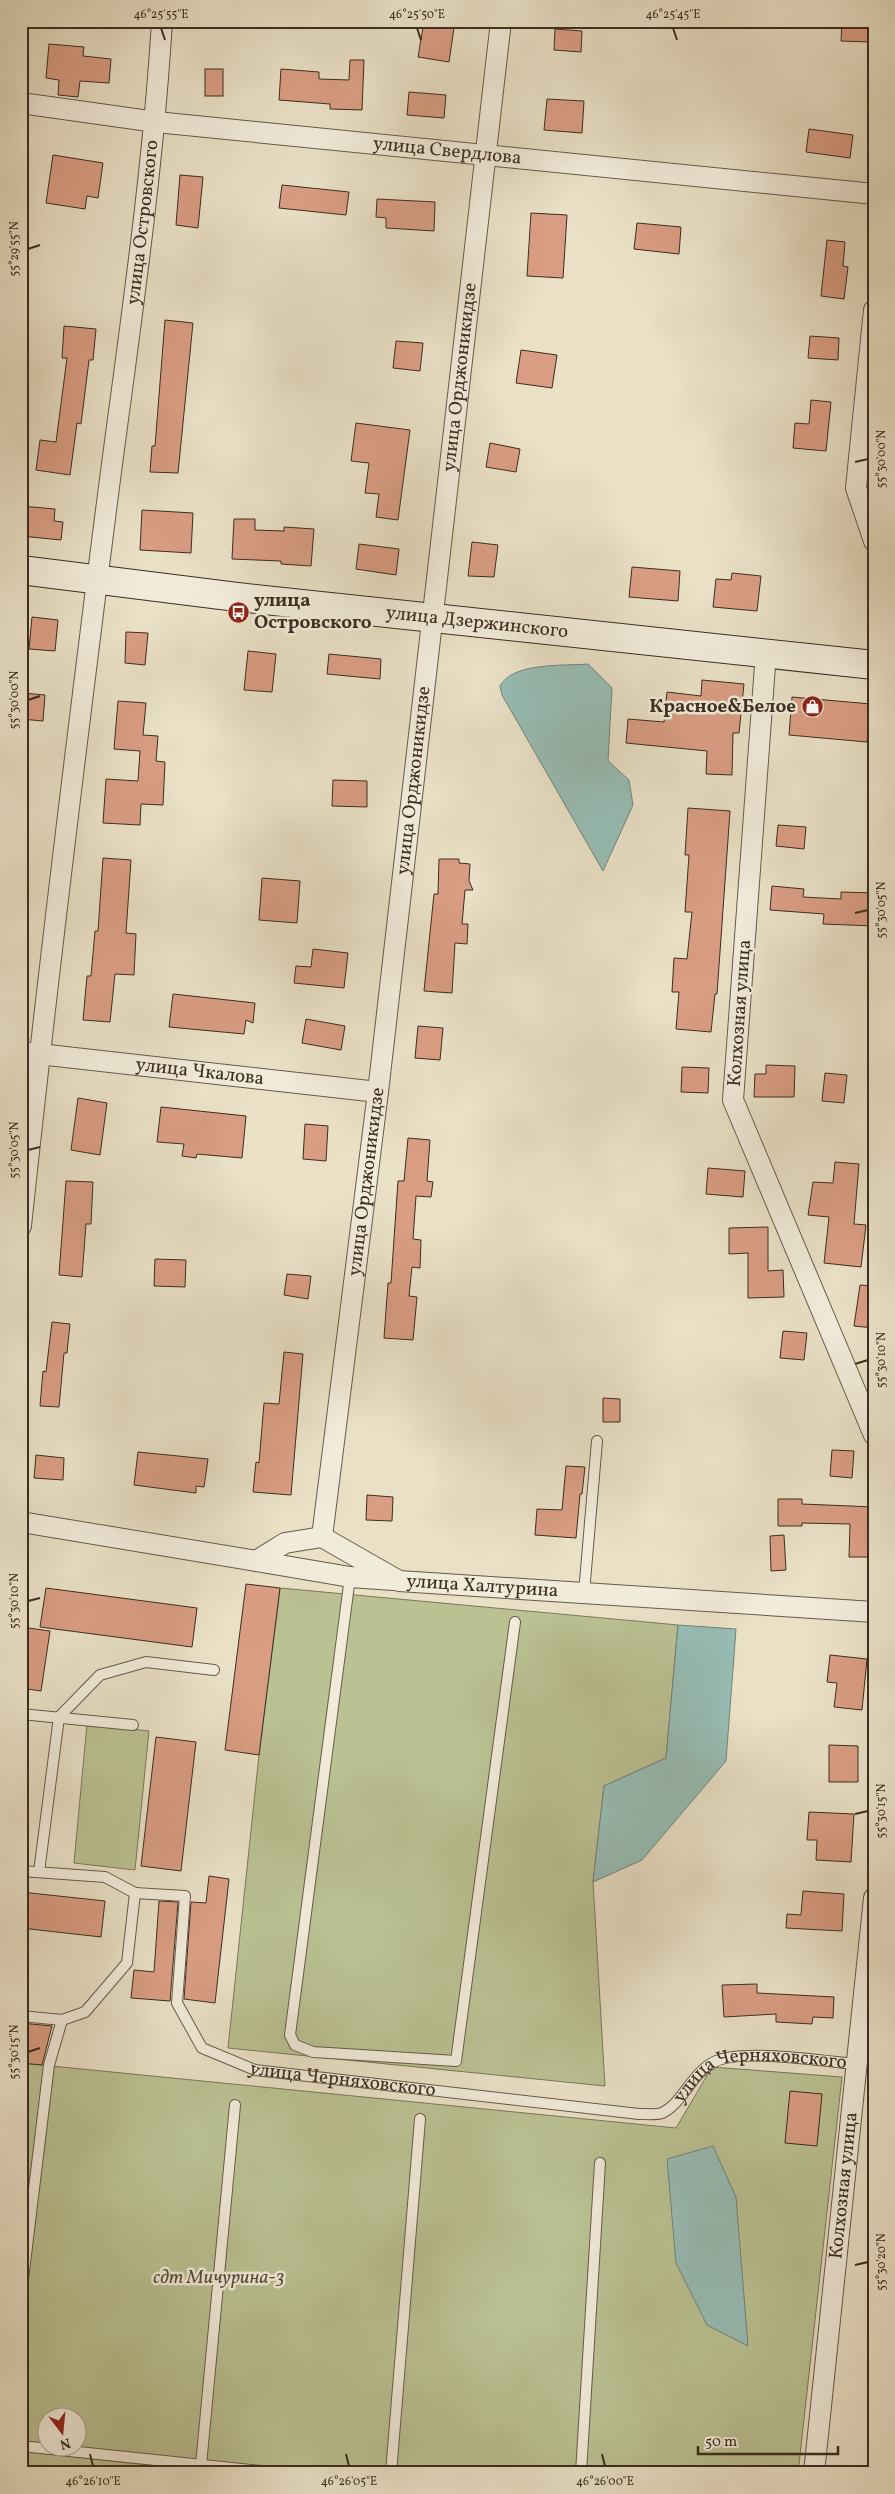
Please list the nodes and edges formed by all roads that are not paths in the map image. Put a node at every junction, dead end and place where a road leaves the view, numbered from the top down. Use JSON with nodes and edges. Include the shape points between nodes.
{"nodes":[{"id":1,"x":162,"y":21,"type":"edge"},
{"id":2,"x":501,"y":21,"type":"edge"},
{"id":3,"x":21,"y":102,"type":"edge"},
{"id":4,"x":156,"y":122,"type":"junction"},
{"id":5,"x":485,"y":157,"type":"junction"},
{"id":6,"x":874,"y":194,"type":"edge"},
{"id":7,"x":874,"y":310,"type":"edge"},
{"id":8,"x":874,"y":541,"type":"edge"},
{"id":9,"x":21,"y":570,"type":"edge"},
{"id":10,"x":98,"y":578,"type":"junction"},
{"id":11,"x":434,"y":618,"type":"junction"},
{"id":12,"x":766,"y":652,"type":"junction"},
{"id":13,"x":874,"y":665,"type":"edge"},
{"id":14,"x":30,"y":1053,"type":"edge"},
{"id":15,"x":378,"y":1092,"type":"junction"},
{"id":16,"x":21,"y":1226,"type":"edge"},
{"id":17,"x":874,"y":1435,"type":"edge"},
{"id":18,"x":597,"y":1441,"type":"dead end"},
{"id":19,"x":21,"y":1522,"type":"edge"},
{"id":20,"x":322,"y":1537,"type":"junction"},
{"id":21,"x":256,"y":1561,"type":"junction"},
{"id":22,"x":350,"y":1577,"type":"junction"},
{"id":23,"x":400,"y":1581,"type":"junction"},
{"id":24,"x":584,"y":1593,"type":"junction"},
{"id":25,"x":874,"y":1612,"type":"edge"},
{"id":26,"x":514,"y":1622,"type":"dead end"},
{"id":27,"x":214,"y":1670,"type":"dead end"},
{"id":28,"x":21,"y":1714,"type":"edge"},
{"id":29,"x":59,"y":1717,"type":"junction"},
{"id":30,"x":133,"y":1725,"type":"dead end"},
{"id":31,"x":21,"y":1871,"type":"edge"},
{"id":32,"x":39,"y":1872,"type":"junction"},
{"id":33,"x":134,"y":1893,"type":"junction"},
{"id":34,"x":874,"y":1898,"type":"edge"},
{"id":35,"x":21,"y":2016,"type":"edge"},
{"id":36,"x":62,"y":2020,"type":"junction"},
{"id":37,"x":864,"y":2064,"type":"edge"},
{"id":38,"x":235,"y":2105,"type":"dead end"},
{"id":39,"x":420,"y":2119,"type":"dead end"},
{"id":40,"x":600,"y":2163,"type":"dead end"},
{"id":41,"x":21,"y":2296,"type":"edge"},
{"id":42,"x":21,"y":2446,"type":"edge"},
{"id":43,"x":201,"y":2465,"type":"junction"},
{"id":44,"x":279,"y":2473,"type":"edge"},
{"id":45,"x":392,"y":2473,"type":"edge"},
{"id":46,"x":581,"y":2473,"type":"edge"},
{"id":47,"x":814,"y":2473,"type":"edge"}],
"edges":[{"from":1,"to":4,"type":"street","name":"улица Островского"},
{"from":2,"to":5,"type":"street","name":"улица Орджоникидзе"},
{"from":3,"to":4,"type":"street","name":"улица Свердлова"},
{"from":4,"to":5,"type":"street","name":"улица Свердлова"},
{"from":4,"to":10,"type":"street","name":"улица Островского"},
{"from":5,"to":6,"type":"street","name":"улица Свердлова"},
{"from":5,"to":11,"type":"street","name":"улица Орджоникидзе"},
{"from":7,"to":8,"type":"street","via":[[856,488]]},
{"from":9,"to":10,"type":"street","name":"улица Дзержинского"},
{"from":10,"to":11,"type":"street","name":"улица Дзержинского"},
{"from":10,"to":14,"type":"street","name":"улица Островского"},
{"from":11,"to":12,"type":"street","name":"улица Дзержинского"},
{"from":11,"to":15,"type":"street","name":"улица Орджоникидзе"},
{"from":12,"to":13,"type":"street","name":"улица Дзержинского"},
{"from":12,"to":17,"type":"street","name":"Колхозная улица","via":[[733,1100]]},
{"from":14,"to":15,"type":"street","name":"улица Чкалова"},
{"from":14,"to":16,"type":"street","name":"улица Островского"},
{"from":15,"to":20,"type":"street","name":"улица Орджоникидзе"},
{"from":18,"to":24,"type":"lane"},
{"from":19,"to":21,"type":"street"},
{"from":20,"to":21,"type":"street","via":[[285,1543]]},
{"from":20,"to":23,"type":"street","name":"улица Халтурина"},
{"from":21,"to":22,"type":"street"},
{"from":22,"to":23,"type":"street"},
{"from":22,"to":26,"type":"lane","via":[[290,2035],[295,2046],[313,2052],[456,2061]]},
{"from":23,"to":24,"type":"street","name":"улица Халтурина"},
{"from":24,"to":25,"type":"street","name":"улица Халтурина"},
{"from":27,"to":29,"type":"lane","via":[[146,1662],[100,1675]]},
{"from":28,"to":29,"type":"lane"},
{"from":29,"to":30,"type":"lane"},
{"from":29,"to":32,"type":"lane"},
{"from":31,"to":32,"type":"lane"},
{"from":32,"to":33,"type":"lane","via":[[105,1878]]},
{"from":33,"to":36,"type":"lane","via":[[127,1963],[85,2012]]},
{"from":33,"to":37,"type":"lane","name":"улица Черняховского","via":[[185,1896],[177,2003],[202,2048],[255,2070],[661,2114],[673,2106],[696,2074],[715,2061],[740,2055]]},
{"from":34,"to":37,"type":"street","name":"Колхозная улица"},
{"from":35,"to":36,"type":"lane"},
{"from":36,"to":41,"type":"lane","via":[[49,2065]]},
{"from":37,"to":47,"type":"street","name":"Колхозная улица"},
{"from":38,"to":43,"type":"lane"},
{"from":39,"to":45,"type":"lane"},
{"from":40,"to":46,"type":"lane"},
{"from":42,"to":43,"type":"lane"},
{"from":43,"to":44,"type":"lane"}]}
